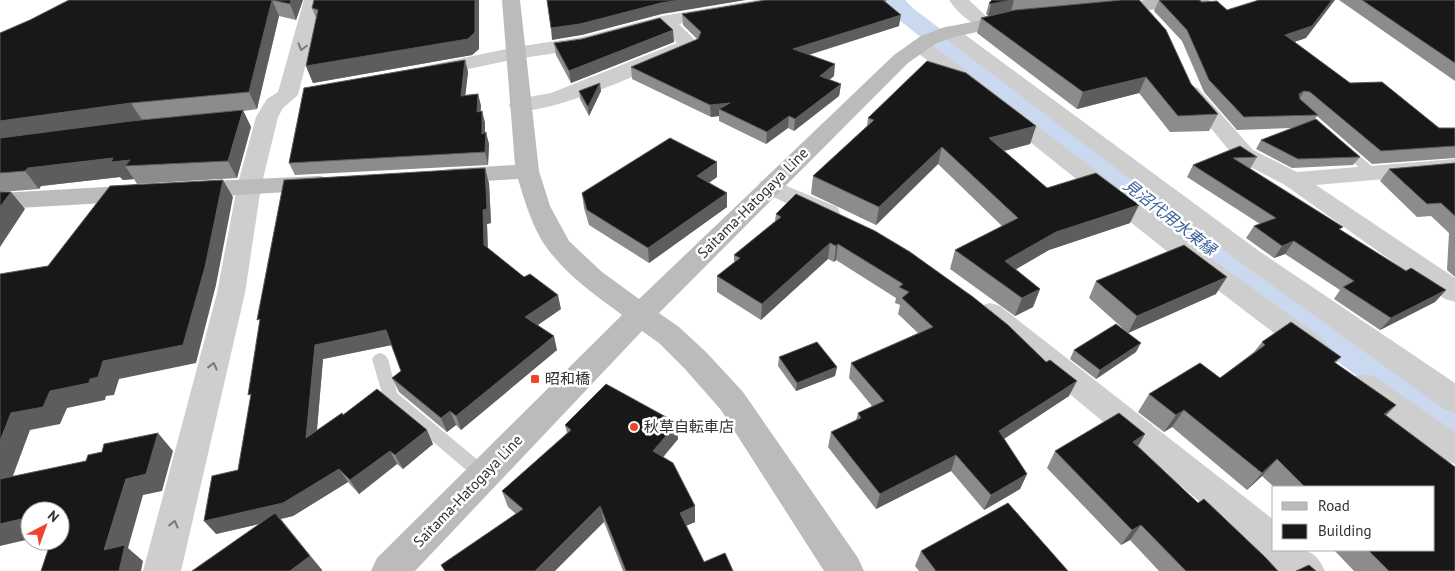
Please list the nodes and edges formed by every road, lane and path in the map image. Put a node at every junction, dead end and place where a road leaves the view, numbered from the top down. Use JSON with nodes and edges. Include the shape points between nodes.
{"nodes":[{"id":1,"x":313,"y":0,"type":"edge"},
{"id":2,"x":511,"y":0,"type":"edge"},
{"id":3,"x":672,"y":0,"type":"edge"},
{"id":4,"x":788,"y":0,"type":"edge"},
{"id":5,"x":958,"y":0,"type":"edge"},
{"id":6,"x":1201,"y":0,"type":"edge"},
{"id":7,"x":1138,"y":7,"type":"junction"},
{"id":8,"x":1088,"y":11,"type":"edge"},
{"id":9,"x":1030,"y":16,"type":"edge"},
{"id":10,"x":675,"y":20,"type":"junction"},
{"id":11,"x":984,"y":23,"type":"junction"},
{"id":12,"x":1157,"y":28,"type":"edge"},
{"id":13,"x":935,"y":38,"type":"junction"},
{"id":14,"x":516,"y":53,"type":"junction"},
{"id":15,"x":1181,"y":68,"type":"edge"},
{"id":16,"x":412,"y":74,"type":"edge"},
{"id":17,"x":520,"y":105,"type":"junction"},
{"id":18,"x":267,"y":117,"type":"junction"},
{"id":19,"x":243,"y":120,"type":"edge"},
{"id":20,"x":1334,"y":140,"type":"edge"},
{"id":21,"x":1455,"y":166,"type":"edge"},
{"id":22,"x":527,"y":171,"type":"junction"},
{"id":23,"x":1371,"y":172,"type":"junction"},
{"id":24,"x":428,"y":177,"type":"edge"},
{"id":25,"x":1293,"y":180,"type":"junction"},
{"id":26,"x":338,"y":182,"type":"edge"},
{"id":27,"x":770,"y":186,"type":"junction"},
{"id":28,"x":249,"y":187,"type":"junction"},
{"id":29,"x":0,"y":201,"type":"edge"},
{"id":30,"x":849,"y":223,"type":"edge"},
{"id":31,"x":1455,"y":292,"type":"edge"},
{"id":32,"x":971,"y":299,"type":"edge"},
{"id":33,"x":642,"y":314,"type":"junction"},
{"id":34,"x":380,"y":358,"type":"dead end"},
{"id":35,"x":1455,"y":400,"type":"edge"},
{"id":36,"x":1455,"y":450,"type":"edge"},
{"id":37,"x":484,"y":475,"type":"junction"},
{"id":38,"x":1272,"y":542,"type":"edge"},
{"id":39,"x":1282,"y":551,"type":"edge"},
{"id":40,"x":162,"y":571,"type":"edge"},
{"id":41,"x":390,"y":571,"type":"edge"},
{"id":42,"x":845,"y":571,"type":"edge"},
{"id":43,"x":1306,"y":571,"type":"edge"}],
"edges":[{"from":1,"to":18,"type":"street","one_way":true,"via":[[298,94],[275,104]]},
{"from":2,"to":14,"type":"street"},
{"from":3,"to":10,"type":"street"},
{"from":4,"to":10,"type":"street"},
{"from":5,"to":11,"type":"street"},
{"from":6,"to":7,"type":"street"},
{"from":7,"to":8,"type":"street"},
{"from":7,"to":12,"type":"street"},
{"from":9,"to":11,"type":"street","name":"Saitama-Hatogaya Line"},
{"from":10,"to":14,"type":"street","via":[[583,42]]},
{"from":10,"to":17,"type":"street","via":[[690,45],[556,99]]},
{"from":11,"to":13,"type":"street","name":"Saitama-Hatogaya Line"},
{"from":13,"to":27,"type":"street","name":"Saitama-Hatogaya Line","via":[[901,58]]},
{"from":13,"to":35,"type":"street"},
{"from":13,"to":36,"type":"street","via":[[1182,250]]},
{"from":14,"to":16,"type":"street"},
{"from":14,"to":17,"type":"street"},
{"from":15,"to":25,"type":"street","via":[[1192,95],[1246,155]]},
{"from":17,"to":22,"type":"street"},
{"from":18,"to":19,"type":"street"},
{"from":18,"to":28,"type":"street"},
{"from":20,"to":23,"type":"lane"},
{"from":21,"to":23,"type":"street"},
{"from":22,"to":24,"type":"street"},
{"from":22,"to":33,"type":"street","via":[[538,206],[559,246],[592,279]]},
{"from":23,"to":25,"type":"street"},
{"from":25,"to":31,"type":"street"},
{"from":26,"to":28,"type":"street"},
{"from":27,"to":30,"type":"street"},
{"from":27,"to":33,"type":"street","name":"Saitama-Hatogaya Line"},
{"from":28,"to":29,"type":"street"},
{"from":40,"to":28,"type":"street","one_way":true,"via":[[231,293]]},
{"from":32,"to":38,"type":"street"},
{"from":33,"to":37,"type":"street","name":"Saitama-Hatogaya Line"},
{"from":33,"to":42,"type":"street","via":[[696,361],[732,401]]},
{"from":34,"to":37,"type":"lane","via":[[390,396]]},
{"from":37,"to":41,"type":"street","name":"Saitama-Hatogaya Line"},
{"from":39,"to":43,"type":"street"}]}
